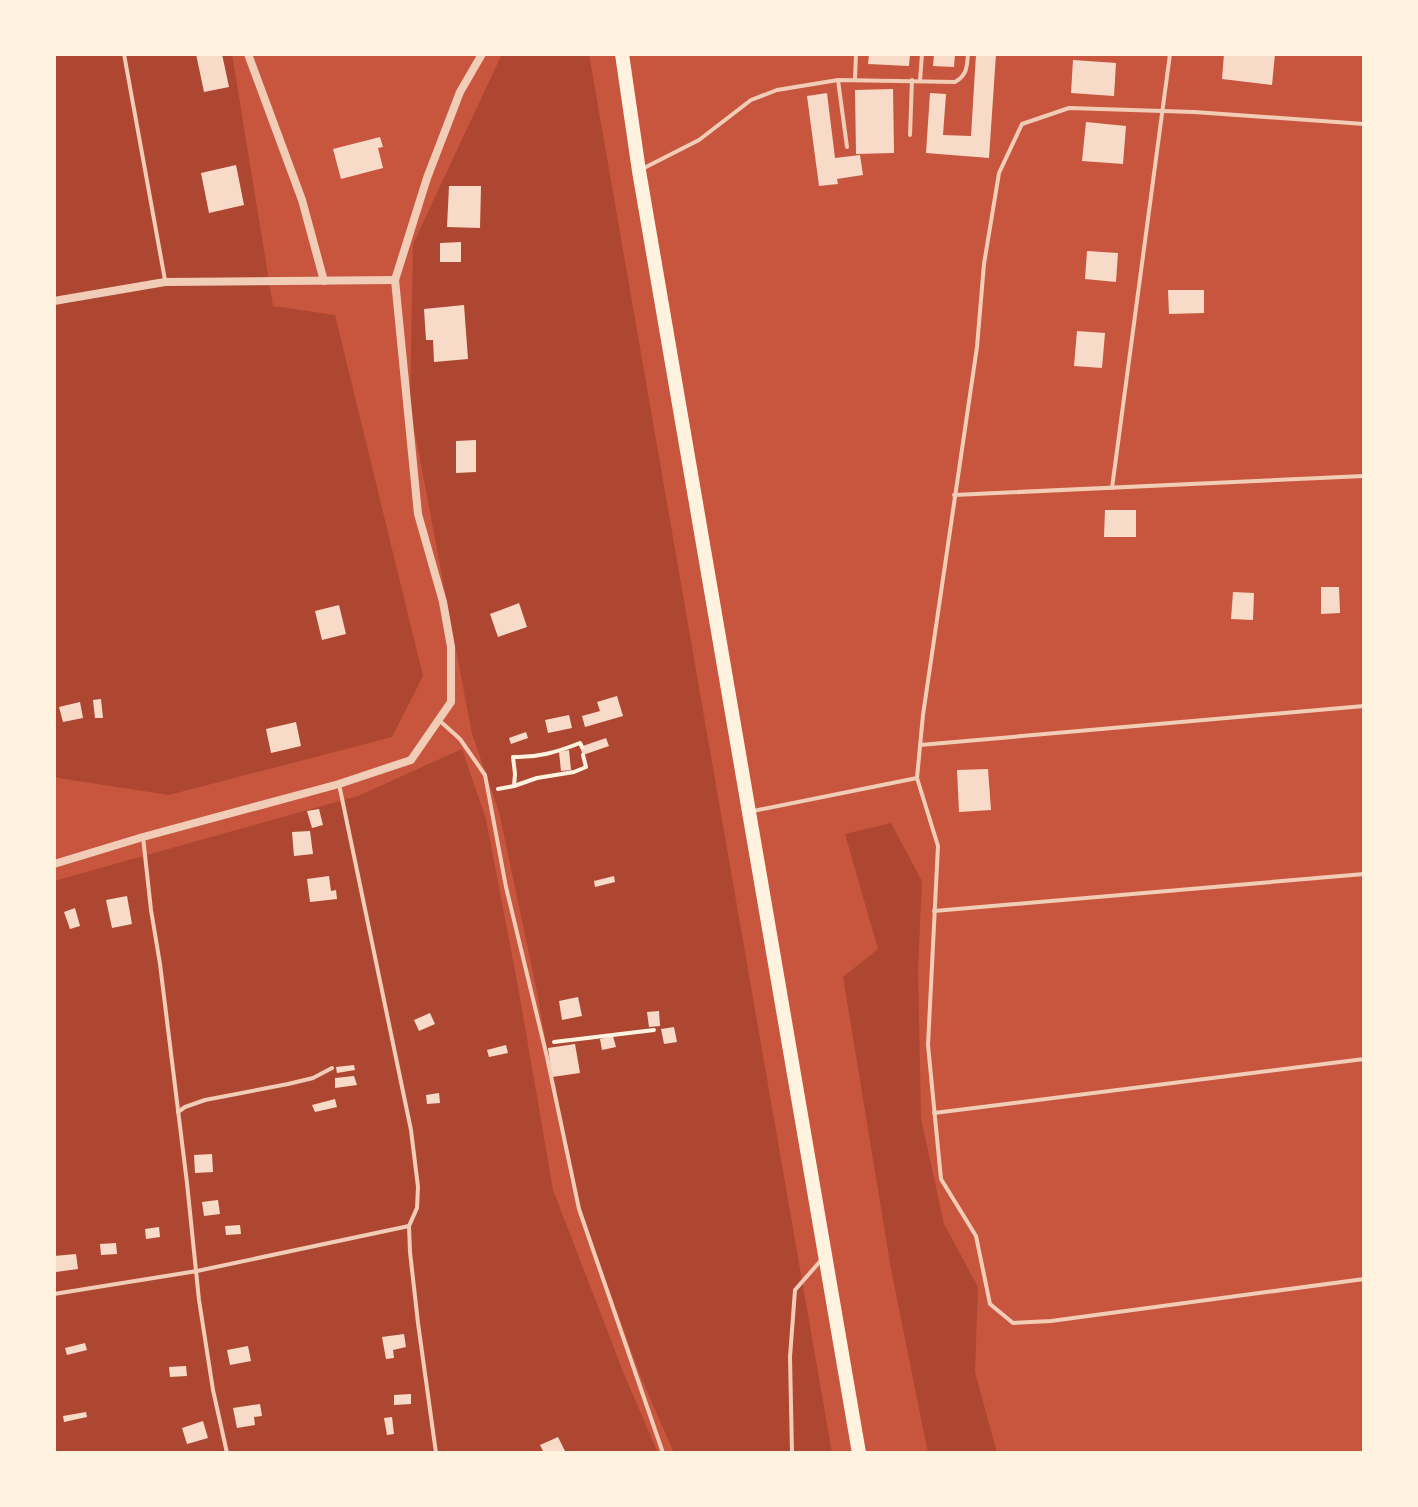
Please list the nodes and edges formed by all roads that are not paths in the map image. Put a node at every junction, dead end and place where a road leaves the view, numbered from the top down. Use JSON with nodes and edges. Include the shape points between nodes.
{"nodes":[{"id":1,"x":124,"y":54,"type":"edge"},
{"id":2,"x":248,"y":54,"type":"edge"},
{"id":3,"x":482,"y":54,"type":"edge"},
{"id":4,"x":622,"y":54,"type":"edge"},
{"id":5,"x":856,"y":54,"type":"edge"},
{"id":6,"x":922,"y":54,"type":"edge"},
{"id":7,"x":968,"y":54,"type":"edge"},
{"id":8,"x":1170,"y":54,"type":"edge"},
{"id":9,"x":855,"y":79,"type":"junction"},
{"id":10,"x":838,"y":80,"type":"junction"},
{"id":11,"x":912,"y":80,"type":"junction"},
{"id":12,"x":920,"y":81,"type":"junction"},
{"id":13,"x":1162,"y":112,"type":"junction"},
{"id":14,"x":1364,"y":124,"type":"edge"},
{"id":15,"x":910,"y":135,"type":"dead end"},
{"id":16,"x":847,"y":147,"type":"dead end"},
{"id":17,"x":639,"y":171,"type":"junction"},
{"id":18,"x":395,"y":280,"type":"junction"},
{"id":19,"x":324,"y":281,"type":"junction"},
{"id":20,"x":165,"y":282,"type":"junction"},
{"id":21,"x":54,"y":301,"type":"edge"},
{"id":22,"x":1364,"y":476,"type":"edge"},
{"id":23,"x":1112,"y":488,"type":"junction"},
{"id":24,"x":954,"y":495,"type":"junction"},
{"id":25,"x":1364,"y":706,"type":"edge"},
{"id":26,"x":439,"y":720,"type":"junction"},
{"id":27,"x":920,"y":745,"type":"junction"},
{"id":28,"x":917,"y":778,"type":"junction"},
{"id":29,"x":339,"y":784,"type":"junction"},
{"id":30,"x":750,"y":812,"type":"junction"},
{"id":31,"x":143,"y":837,"type":"junction"},
{"id":32,"x":54,"y":864,"type":"edge"},
{"id":33,"x":1364,"y":874,"type":"edge"},
{"id":34,"x":934,"y":911,"type":"junction"},
{"id":35,"x":1364,"y":1059,"type":"edge"},
{"id":36,"x":332,"y":1068,"type":"dead end"},
{"id":37,"x":178,"y":1112,"type":"junction"},
{"id":38,"x":934,"y":1113,"type":"junction"},
{"id":39,"x":409,"y":1226,"type":"junction"},
{"id":40,"x":826,"y":1255,"type":"junction"},
{"id":41,"x":197,"y":1271,"type":"junction"},
{"id":42,"x":1364,"y":1279,"type":"edge"},
{"id":43,"x":54,"y":1294,"type":"edge"},
{"id":44,"x":227,"y":1453,"type":"edge"},
{"id":45,"x":436,"y":1453,"type":"edge"},
{"id":46,"x":663,"y":1453,"type":"edge"},
{"id":47,"x":792,"y":1453,"type":"edge"},
{"id":48,"x":859,"y":1453,"type":"edge"}],
"edges":[{"from":1,"to":20,"type":"lane"},
{"from":2,"to":19,"type":"street","via":[[302,200]]},
{"from":3,"to":18,"type":"street","via":[[454,107]]},
{"from":4,"to":17,"type":"main road"},
{"from":5,"to":9,"type":"lane"},
{"from":6,"to":12,"type":"lane"},
{"from":7,"to":12,"type":"lane","via":[[967,70],[955,82]]},
{"from":8,"to":13,"type":"lane"},
{"from":9,"to":10,"type":"lane"},
{"from":9,"to":11,"type":"lane"},
{"from":10,"to":16,"type":"lane"},
{"from":10,"to":17,"type":"lane","via":[[751,100],[699,140]]},
{"from":11,"to":12,"type":"lane"},
{"from":11,"to":15,"type":"lane"},
{"from":13,"to":14,"type":"lane"},
{"from":13,"to":23,"type":"lane"},
{"from":13,"to":24,"type":"lane","via":[[1069,108],[1022,124],[999,173]]},
{"from":17,"to":30,"type":"main road"},
{"from":18,"to":19,"type":"street"},
{"from":18,"to":26,"type":"street","via":[[418,514],[451,647],[451,702]]},
{"from":19,"to":20,"type":"street"},
{"from":20,"to":21,"type":"street"},
{"from":22,"to":23,"type":"lane"},
{"from":23,"to":24,"type":"lane"},
{"from":24,"to":27,"type":"lane"},
{"from":25,"to":27,"type":"lane"},
{"from":26,"to":29,"type":"street","via":[[411,760]]},
{"from":26,"to":46,"type":"lane","via":[[485,775],[579,1209]]},
{"from":27,"to":28,"type":"lane"},
{"from":28,"to":30,"type":"lane"},
{"from":28,"to":34,"type":"lane","via":[[938,846]]},
{"from":29,"to":31,"type":"street"},
{"from":29,"to":39,"type":"lane","via":[[411,1130],[418,1187]]},
{"from":30,"to":40,"type":"main road"},
{"from":31,"to":32,"type":"street"},
{"from":31,"to":37,"type":"lane"},
{"from":33,"to":34,"type":"lane"},
{"from":34,"to":38,"type":"lane","via":[[928,1045]]},
{"from":35,"to":38,"type":"lane"},
{"from":36,"to":37,"type":"lane","via":[[313,1078],[205,1100]]},
{"from":37,"to":41,"type":"lane"},
{"from":38,"to":42,"type":"lane","via":[[941,1179],[976,1236],[990,1304],[1013,1323]]},
{"from":39,"to":41,"type":"lane"},
{"from":39,"to":45,"type":"lane"},
{"from":40,"to":47,"type":"lane","via":[[795,1290]]},
{"from":40,"to":48,"type":"main road"},
{"from":41,"to":43,"type":"lane"},
{"from":41,"to":44,"type":"lane"}]}
